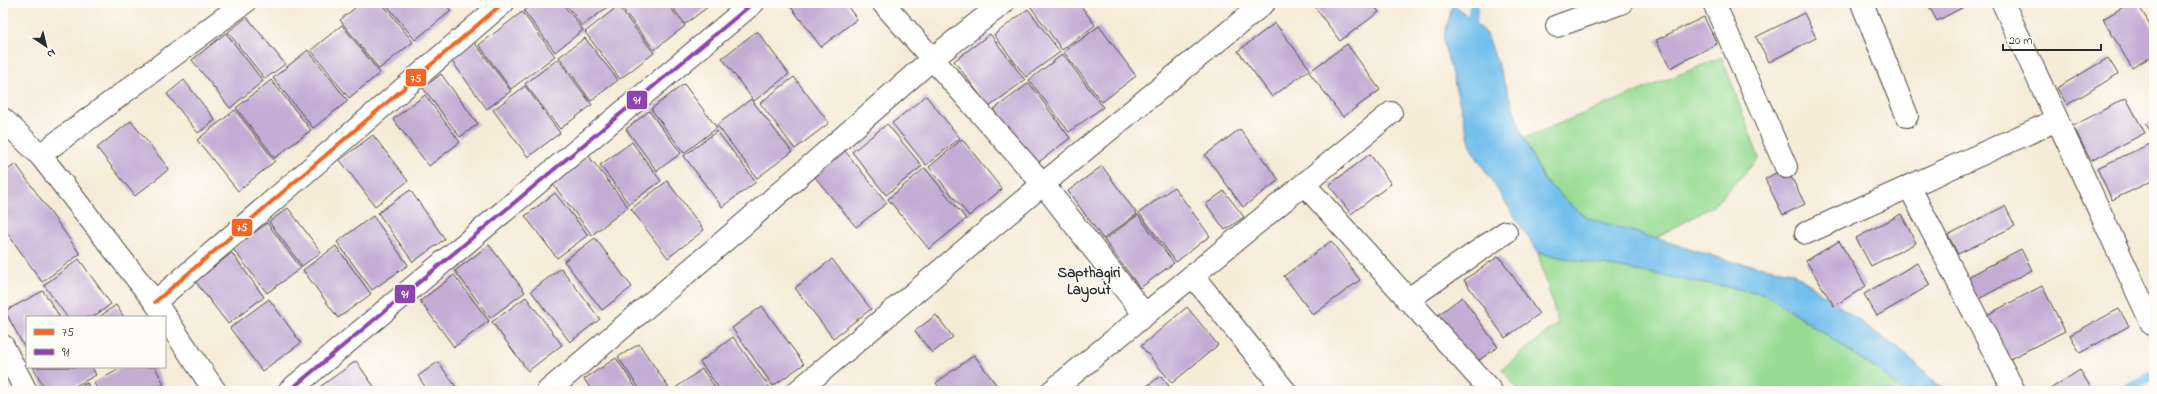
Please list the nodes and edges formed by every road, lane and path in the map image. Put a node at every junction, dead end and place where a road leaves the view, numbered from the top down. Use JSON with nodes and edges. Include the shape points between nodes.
{"nodes":[{"id":1,"x":244,"y":3,"type":"edge"},
{"id":2,"x":503,"y":3,"type":"edge"},
{"id":3,"x":753,"y":3,"type":"edge"},
{"id":4,"x":883,"y":3,"type":"edge"},
{"id":5,"x":1003,"y":3,"type":"edge"},
{"id":6,"x":1264,"y":3,"type":"edge"},
{"id":7,"x":1621,"y":3,"type":"edge"},
{"id":8,"x":1714,"y":3,"type":"edge"},
{"id":9,"x":1862,"y":3,"type":"edge"},
{"id":10,"x":2003,"y":3,"type":"edge"},
{"id":11,"x":1557,"y":26,"type":"dead end"},
{"id":12,"x":932,"y":59,"type":"junction"},
{"id":13,"x":1391,"y":113,"type":"dead end"},
{"id":14,"x":1907,"y":116,"type":"dead end"},
{"id":15,"x":3,"y":119,"type":"edge"},
{"id":16,"x":2057,"y":120,"type":"junction"},
{"id":17,"x":40,"y":155,"type":"junction"},
{"id":18,"x":1786,"y":167,"type":"dead end"},
{"id":19,"x":1043,"y":184,"type":"junction"},
{"id":20,"x":1304,"y":184,"type":"junction"},
{"id":21,"x":1909,"y":186,"type":"junction"},
{"id":22,"x":1506,"y":232,"type":"dead end"},
{"id":23,"x":1806,"y":233,"type":"dead end"},
{"id":24,"x":1193,"y":276,"type":"junction"},
{"id":25,"x":1407,"y":300,"type":"junction"},
{"id":26,"x":156,"y":302,"type":"junction"},
{"id":27,"x":1145,"y":314,"type":"junction"},
{"id":28,"x":165,"y":316,"type":"edge"},
{"id":29,"x":166,"y":317,"type":"edge"},
{"id":30,"x":2152,"y":324,"type":"dead end"},
{"id":31,"x":3,"y":346,"type":"edge"},
{"id":32,"x":1066,"y":387,"type":"edge"},
{"id":33,"x":26,"y":391,"type":"edge"},
{"id":34,"x":215,"y":391,"type":"edge"},
{"id":35,"x":289,"y":391,"type":"edge"},
{"id":36,"x":548,"y":391,"type":"edge"},
{"id":37,"x":798,"y":391,"type":"edge"},
{"id":38,"x":1284,"y":391,"type":"edge"},
{"id":39,"x":1491,"y":391,"type":"edge"},
{"id":40,"x":2014,"y":391,"type":"edge"}],
"edges":[{"from":1,"to":17,"type":"street"},
{"from":2,"to":26,"type":"street"},
{"from":3,"to":35,"type":"street"},
{"from":4,"to":12,"type":"street"},
{"from":5,"to":12,"type":"street"},
{"from":6,"to":19,"type":"street"},
{"from":7,"to":11,"type":"street"},
{"from":8,"to":18,"type":"street"},
{"from":9,"to":14,"type":"street"},
{"from":10,"to":16,"type":"street"},
{"from":12,"to":19,"type":"street"},
{"from":12,"to":36,"type":"street"},
{"from":13,"to":20,"type":"street"},
{"from":15,"to":17,"type":"street"},
{"from":16,"to":21,"type":"street"},
{"from":16,"to":30,"type":"street"},
{"from":17,"to":26,"type":"street"},
{"from":19,"to":27,"type":"street"},
{"from":19,"to":37,"type":"street"},
{"from":20,"to":24,"type":"street"},
{"from":20,"to":25,"type":"street"},
{"from":21,"to":23,"type":"street"},
{"from":21,"to":40,"type":"street"},
{"from":22,"to":25,"type":"street"},
{"from":24,"to":27,"type":"street"},
{"from":24,"to":38,"type":"street"},
{"from":25,"to":39,"type":"street"},
{"from":26,"to":28,"type":"street"},
{"from":27,"to":32,"type":"street"},
{"from":29,"to":34,"type":"street"},
{"from":31,"to":33,"type":"street"}]}
